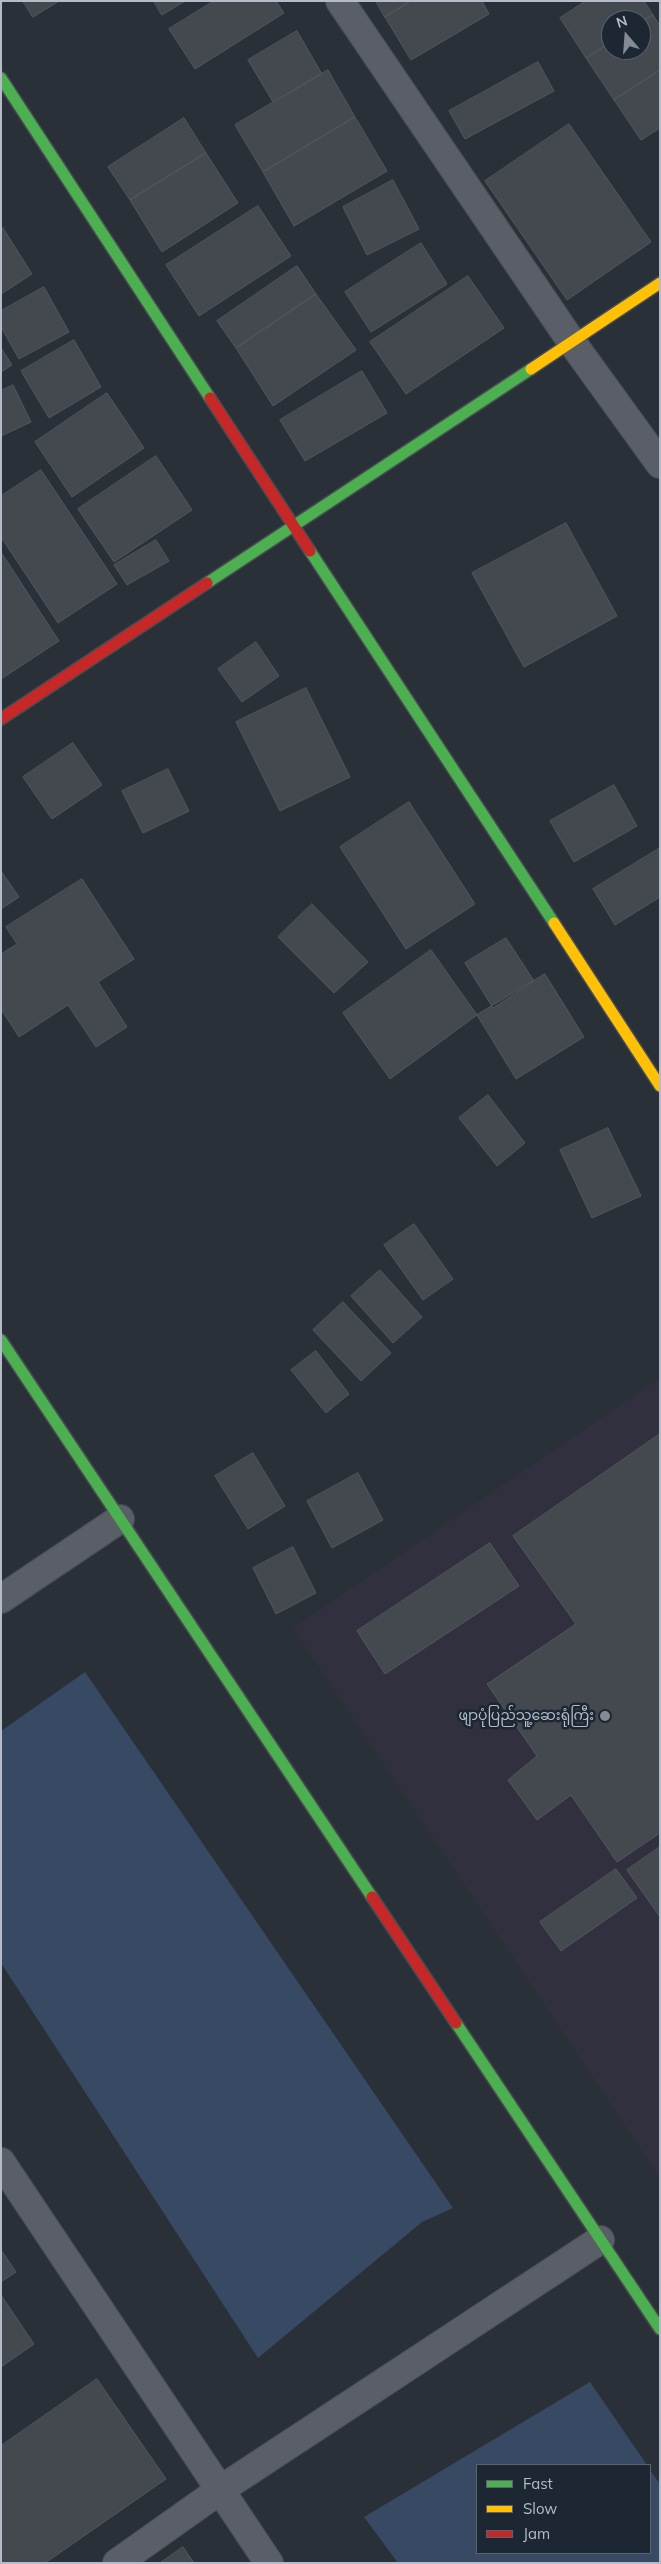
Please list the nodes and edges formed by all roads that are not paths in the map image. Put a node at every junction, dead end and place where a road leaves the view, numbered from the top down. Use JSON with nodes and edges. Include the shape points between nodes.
{"nodes":[{"id":1,"x":340,"y":1,"type":"edge"},
{"id":2,"x":1,"y":78,"type":"edge"},
{"id":3,"x":660,"y":283,"type":"edge"},
{"id":4,"x":571,"y":341,"type":"junction"},
{"id":5,"x":660,"y":464,"type":"edge"},
{"id":6,"x":294,"y":526,"type":"junction"},
{"id":7,"x":1,"y":719,"type":"edge"},
{"id":8,"x":660,"y":1086,"type":"edge"},
{"id":9,"x":1,"y":1340,"type":"edge"},
{"id":10,"x":120,"y":1520,"type":"junction"},
{"id":11,"x":1,"y":1599,"type":"edge"},
{"id":12,"x":1,"y":2162,"type":"edge"},
{"id":13,"x":600,"y":2240,"type":"junction"},
{"id":14,"x":660,"y":2329,"type":"edge"},
{"id":15,"x":220,"y":2490,"type":"junction"},
{"id":16,"x":117,"y":2563,"type":"edge"},
{"id":17,"x":269,"y":2563,"type":"edge"}],
"edges":[{"from":1,"to":4,"type":"street"},
{"from":2,"to":6,"type":"street"},
{"from":3,"to":4,"type":"street"},
{"from":4,"to":5,"type":"street"},
{"from":4,"to":6,"type":"street"},
{"from":6,"to":7,"type":"street"},
{"from":6,"to":8,"type":"street"},
{"from":9,"to":10,"type":"street"},
{"from":10,"to":11,"type":"street"},
{"from":10,"to":13,"type":"street"},
{"from":12,"to":15,"type":"street"},
{"from":13,"to":14,"type":"street"},
{"from":13,"to":15,"type":"street"},
{"from":15,"to":16,"type":"street"},
{"from":15,"to":17,"type":"street"}]}
